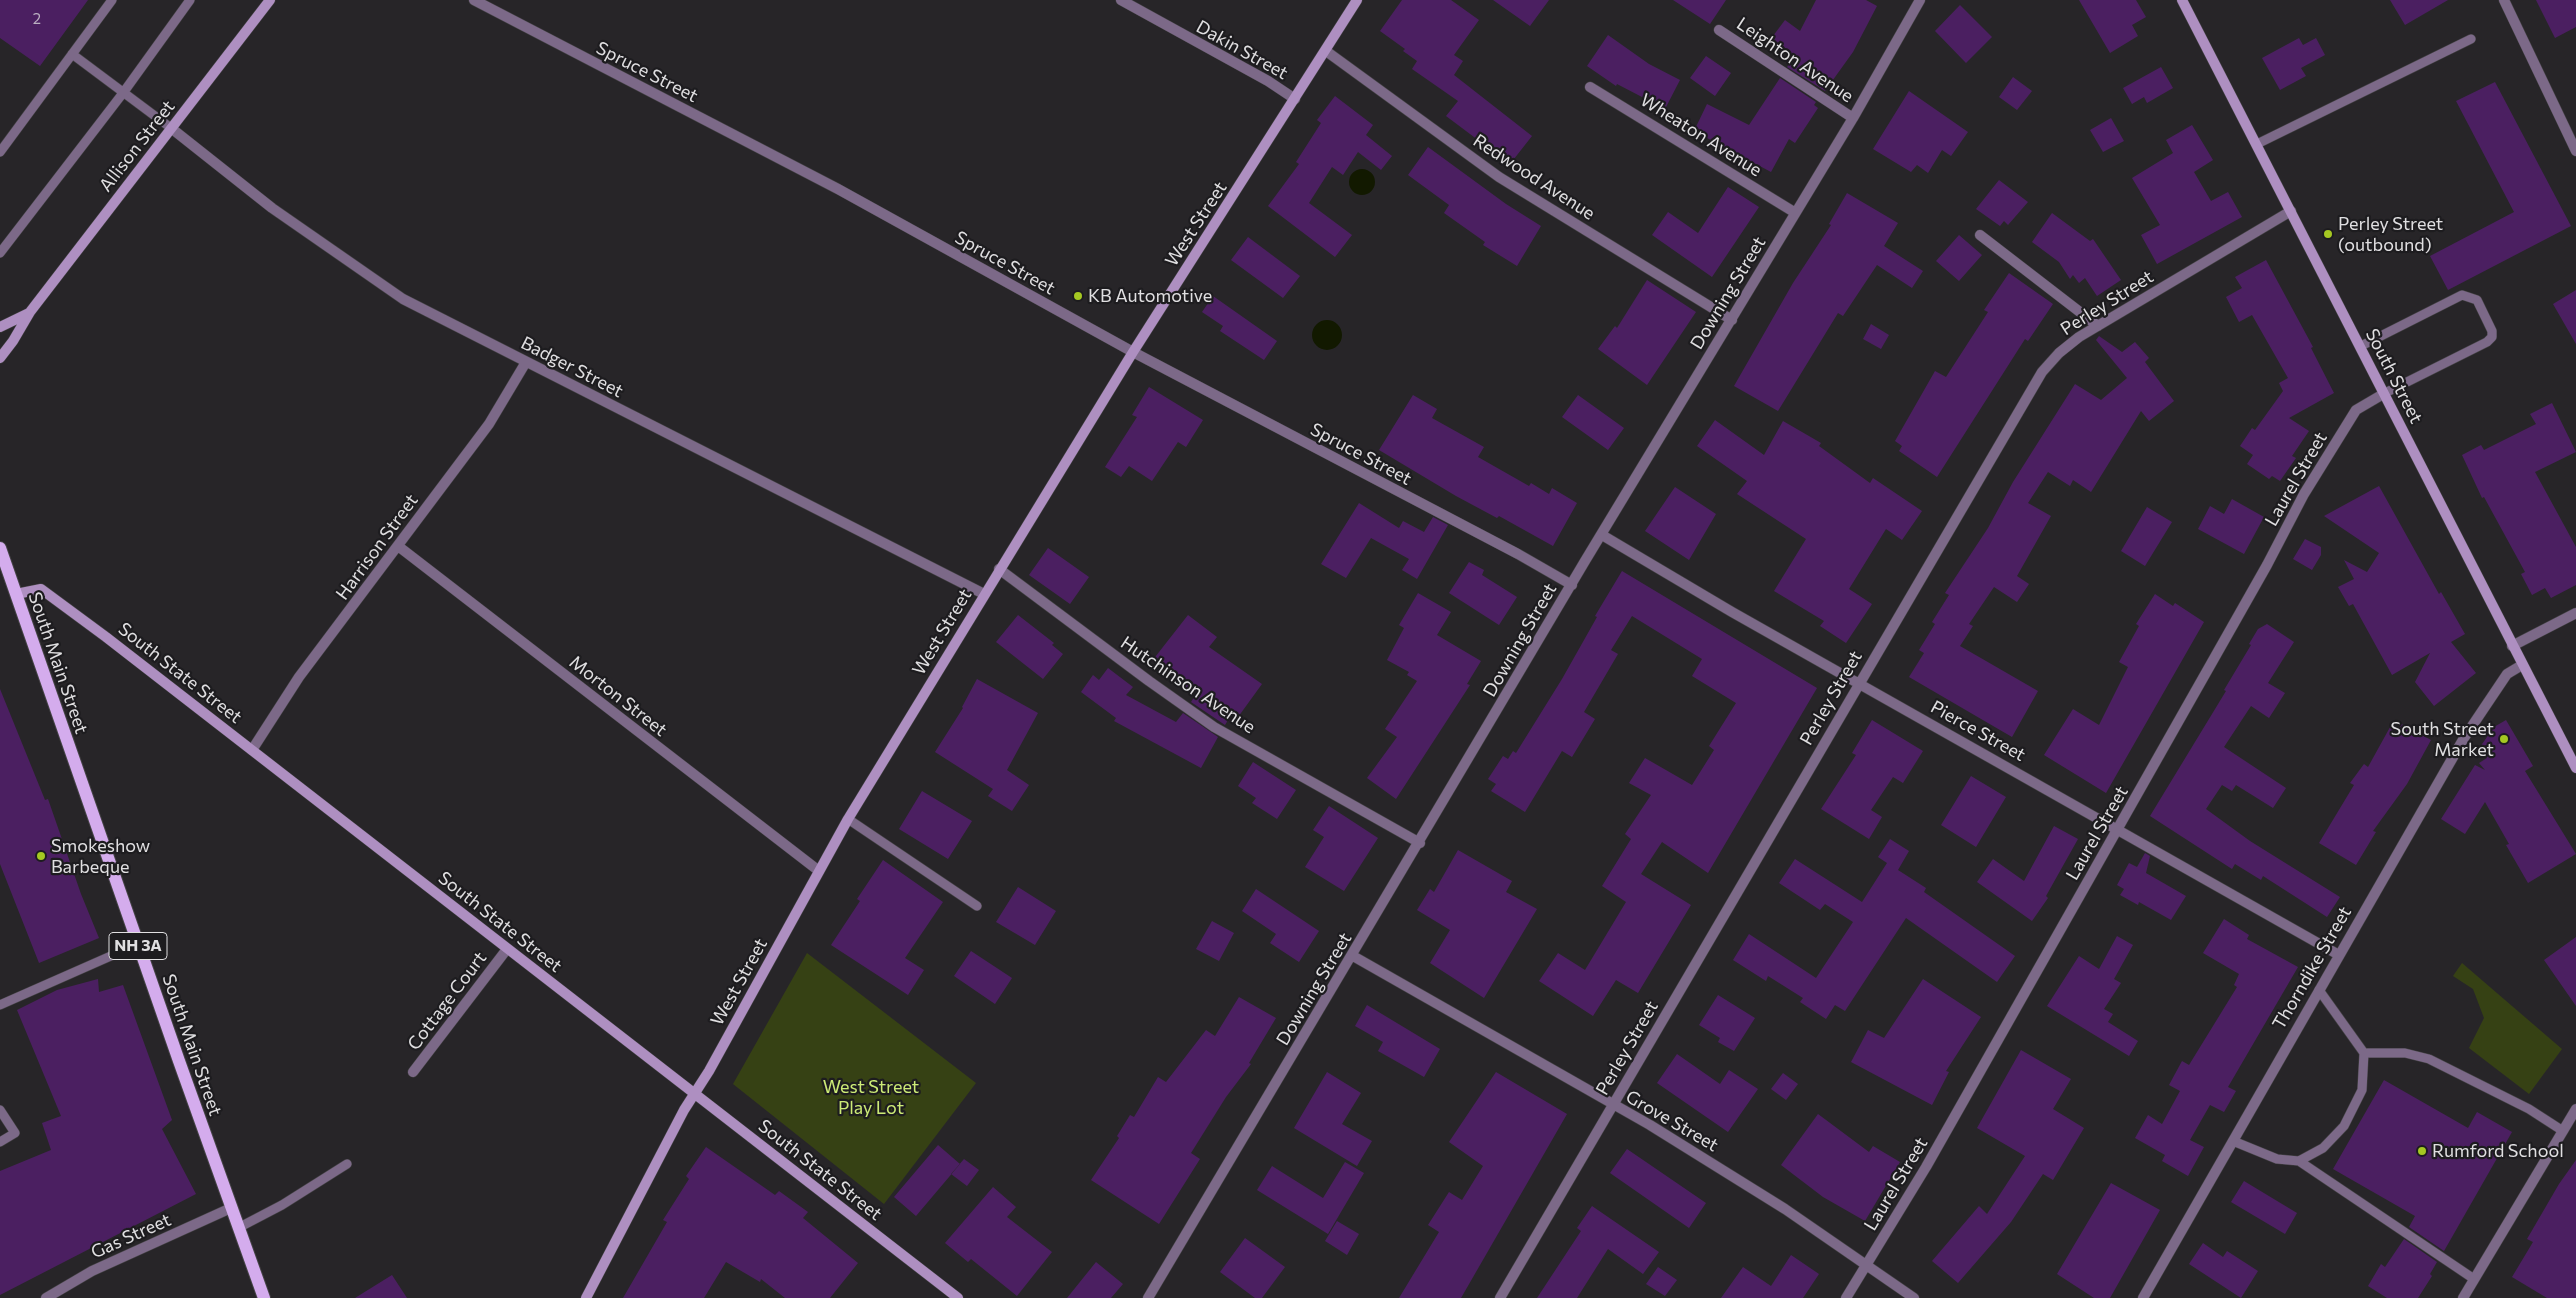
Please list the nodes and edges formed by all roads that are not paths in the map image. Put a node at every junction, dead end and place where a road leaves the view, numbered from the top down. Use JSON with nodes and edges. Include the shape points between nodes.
{"nodes":[{"id":1,"x":112,"y":0,"type":"edge"},
{"id":2,"x":190,"y":0,"type":"edge"},
{"id":3,"x":270,"y":0,"type":"edge"},
{"id":4,"x":474,"y":0,"type":"edge"},
{"id":5,"x":1121,"y":0,"type":"edge"},
{"id":6,"x":1358,"y":0,"type":"edge"},
{"id":7,"x":1920,"y":0,"type":"edge"},
{"id":8,"x":2182,"y":0,"type":"edge"},
{"id":9,"x":2504,"y":0,"type":"edge"},
{"id":10,"x":1719,"y":30,"type":"dead end"},
{"id":11,"x":2471,"y":39,"type":"dead end"},
{"id":12,"x":1326,"y":51,"type":"junction"},
{"id":13,"x":72,"y":54,"type":"junction"},
{"id":14,"x":1590,"y":87,"type":"dead end"},
{"id":15,"x":122,"y":93,"type":"junction"},
{"id":16,"x":1295,"y":99,"type":"junction"},
{"id":17,"x":1853,"y":118,"type":"junction"},
{"id":18,"x":171,"y":128,"type":"junction"},
{"id":19,"x":2256,"y":144,"type":"junction"},
{"id":20,"x":2576,"y":151,"type":"edge"},
{"id":21,"x":0,"y":152,"type":"edge"},
{"id":22,"x":2291,"y":211,"type":"junction"},
{"id":23,"x":1794,"y":212,"type":"junction"},
{"id":24,"x":1980,"y":235,"type":"dead end"},
{"id":25,"x":0,"y":253,"type":"edge"},
{"id":26,"x":30,"y":312,"type":"junction"},
{"id":27,"x":1732,"y":320,"type":"junction"},
{"id":28,"x":2098,"y":326,"type":"junction"},
{"id":29,"x":0,"y":327,"type":"edge"},
{"id":30,"x":2361,"y":346,"type":"junction"},
{"id":31,"x":1133,"y":352,"type":"junction"},
{"id":32,"x":0,"y":358,"type":"edge"},
{"id":33,"x":526,"y":362,"type":"junction"},
{"id":34,"x":2385,"y":393,"type":"junction"},
{"id":35,"x":1602,"y":535,"type":"junction"},
{"id":36,"x":398,"y":546,"type":"junction"},
{"id":37,"x":0,"y":548,"type":"edge"},
{"id":38,"x":999,"y":569,"type":"junction"},
{"id":39,"x":1572,"y":585,"type":"junction"},
{"id":40,"x":16,"y":594,"type":"junction"},
{"id":41,"x":984,"y":594,"type":"junction"},
{"id":42,"x":2576,"y":613,"type":"edge"},
{"id":43,"x":2512,"y":646,"type":"junction"},
{"id":44,"x":2522,"y":665,"type":"junction"},
{"id":45,"x":1859,"y":682,"type":"junction"},
{"id":46,"x":252,"y":750,"type":"junction"},
{"id":47,"x":2576,"y":768,"type":"edge"},
{"id":48,"x":848,"y":819,"type":"junction"},
{"id":49,"x":2118,"y":829,"type":"junction"},
{"id":50,"x":1420,"y":843,"type":"junction"},
{"id":51,"x":819,"y":871,"type":"junction"},
{"id":52,"x":977,"y":906,"type":"dead end"},
{"id":53,"x":138,"y":944,"type":"junction"},
{"id":54,"x":507,"y":949,"type":"junction"},
{"id":55,"x":2339,"y":955,"type":"junction"},
{"id":56,"x":1353,"y":956,"type":"junction"},
{"id":57,"x":2319,"y":990,"type":"junction"},
{"id":58,"x":0,"y":1006,"type":"edge"},
{"id":59,"x":2364,"y":1053,"type":"junction"},
{"id":60,"x":413,"y":1072,"type":"dead end"},
{"id":61,"x":695,"y":1092,"type":"junction"},
{"id":62,"x":1612,"y":1106,"type":"junction"},
{"id":63,"x":2576,"y":1109,"type":"edge"},
{"id":64,"x":0,"y":1110,"type":"edge"},
{"id":65,"x":2563,"y":1131,"type":"junction"},
{"id":66,"x":2233,"y":1141,"type":"junction"},
{"id":67,"x":0,"y":1142,"type":"edge"},
{"id":68,"x":2299,"y":1161,"type":"junction"},
{"id":69,"x":347,"y":1164,"type":"dead end"},
{"id":70,"x":231,"y":1208,"type":"junction"},
{"id":71,"x":238,"y":1228,"type":"junction"},
{"id":72,"x":1866,"y":1266,"type":"junction"},
{"id":73,"x":2474,"y":1279,"type":"junction"},
{"id":74,"x":46,"y":1298,"type":"edge"},
{"id":75,"x":264,"y":1298,"type":"edge"},
{"id":76,"x":586,"y":1298,"type":"edge"},
{"id":77,"x":958,"y":1298,"type":"edge"},
{"id":78,"x":1148,"y":1298,"type":"edge"},
{"id":79,"x":1500,"y":1298,"type":"edge"},
{"id":80,"x":1846,"y":1298,"type":"edge"},
{"id":81,"x":1914,"y":1298,"type":"edge"},
{"id":82,"x":2143,"y":1298,"type":"edge"},
{"id":83,"x":2463,"y":1298,"type":"edge"}],
"edges":[{"from":1,"to":13,"type":"lane"},
{"from":2,"to":15,"type":"lane"},
{"from":3,"to":18,"type":"street","name":"Allison Street"},
{"from":4,"to":31,"type":"street","name":"Spruce Street","via":[[838,189]]},
{"from":5,"to":16,"type":"street","name":"Dakin Street"},
{"from":6,"to":12,"type":"street","name":"West Street"},
{"from":7,"to":17,"type":"street","name":"Downing Street"},
{"from":8,"to":19,"type":"street","name":"South Street"},
{"from":9,"to":20,"type":"street"},
{"from":10,"to":17,"type":"street","name":"Leighton Avenue"},
{"from":11,"to":19,"type":"lane"},
{"from":12,"to":16,"type":"street","name":"West Street"},
{"from":12,"to":27,"type":"street","name":"Redwood Avenue","via":[[1499,177]]},
{"from":13,"to":15,"type":"lane"},
{"from":13,"to":21,"type":"lane"},
{"from":14,"to":23,"type":"street","name":"Wheaton Avenue"},
{"from":15,"to":18,"type":"lane"},
{"from":15,"to":25,"type":"lane"},
{"from":16,"to":31,"type":"street","name":"West Street"},
{"from":17,"to":23,"type":"street","name":"Downing Street"},
{"from":18,"to":26,"type":"street","name":"Allison Street"},
{"from":18,"to":33,"type":"street","name":"Badger Street","via":[[272,208],[403,299]]},
{"from":19,"to":22,"type":"street","name":"South Street"},
{"from":22,"to":28,"type":"street","name":"Perley Street"},
{"from":22,"to":30,"type":"street","name":"South Street"},
{"from":23,"to":27,"type":"street","name":"Downing Street"},
{"from":24,"to":28,"type":"street"},
{"from":26,"to":29,"type":"street","name":"Allison Street"},
{"from":26,"to":32,"type":"street","name":"Allison Street"},
{"from":27,"to":35,"type":"street","name":"Downing Street"},
{"from":28,"to":45,"type":"street","name":"Perley Street","via":[[2058,353],[2042,372]]},
{"from":30,"to":34,"type":"street","name":"South Street"},
{"from":30,"to":34,"type":"lane","via":[[2462,295],[2477,300],[2492,337]]},
{"from":31,"to":38,"type":"street","name":"West Street"},
{"from":31,"to":39,"type":"street","name":"Spruce Street"},
{"from":33,"to":36,"type":"street","name":"Harrison Street","via":[[489,424]]},
{"from":33,"to":41,"type":"street","name":"Badger Street"},
{"from":34,"to":43,"type":"street","name":"South Street"},
{"from":34,"to":49,"type":"street","name":"Laurel Street","via":[[2356,410],[2340,435]]},
{"from":35,"to":39,"type":"street","name":"Downing Street"},
{"from":35,"to":45,"type":"street","name":"Pierce Street"},
{"from":36,"to":46,"type":"street","name":"Harrison Street","via":[[299,677]]},
{"from":36,"to":51,"type":"street","name":"Morton Street"},
{"from":37,"to":40,"type":"main road","name":"South Main Street","number":"NH 3A"},
{"from":38,"to":41,"type":"street","name":"West Street"},
{"from":38,"to":50,"type":"street","name":"Hutchinson Avenue","via":[[1214,727]]},
{"from":39,"to":50,"type":"street","name":"Downing Street"},
{"from":40,"to":46,"type":"street","name":"South State Street","via":[[41,589]]},
{"from":40,"to":53,"type":"main road","name":"South Main Street","number":"NH 3A"},
{"from":41,"to":48,"type":"street","name":"West Street"},
{"from":42,"to":43,"type":"street"},
{"from":43,"to":44,"type":"street","name":"South Street"},
{"from":44,"to":47,"type":"street","name":"South Street"},
{"from":44,"to":55,"type":"street","name":"Thorndike Street","via":[[2506,674],[2464,738]]},
{"from":45,"to":49,"type":"street","name":"Pierce Street"},
{"from":45,"to":62,"type":"street","name":"Perley Street"},
{"from":46,"to":54,"type":"street","name":"South State Street"},
{"from":48,"to":51,"type":"street","name":"West Street"},
{"from":48,"to":52,"type":"lane"},
{"from":49,"to":55,"type":"street","name":"Pierce Street"},
{"from":49,"to":72,"type":"street","name":"Laurel Street","via":[[1926,1167]]},
{"from":50,"to":56,"type":"street","name":"Downing Street"},
{"from":51,"to":61,"type":"street","name":"West Street"},
{"from":53,"to":58,"type":"lane"},
{"from":53,"to":70,"type":"main road","name":"South Main Street","number":"NH 3A"},
{"from":54,"to":60,"type":"street","name":"Cottage Court"},
{"from":54,"to":61,"type":"street","name":"South State Street"},
{"from":55,"to":57,"type":"street","name":"Thorndike Street"},
{"from":56,"to":62,"type":"street","name":"Grove Street"},
{"from":56,"to":78,"type":"street","name":"Downing Street"},
{"from":57,"to":59,"type":"lane"},
{"from":57,"to":66,"type":"street","name":"Thorndike Street"},
{"from":59,"to":65,"type":"lane","via":[[2405,1053],[2429,1059]]},
{"from":59,"to":68,"type":"lane","via":[[2362,1090],[2344,1126],[2323,1148]]},
{"from":61,"to":76,"type":"street","name":"West Street"},
{"from":61,"to":77,"type":"street","name":"South State Street"},
{"from":62,"to":72,"type":"street","name":"Grove Street","via":[[1650,1125],[1785,1209]]},
{"from":62,"to":79,"type":"street","name":"Perley Street"},
{"from":63,"to":65,"type":"street"},
{"from":64,"to":67,"type":"lane","via":[[15,1133]]},
{"from":65,"to":73,"type":"street"},
{"from":66,"to":68,"type":"lane","via":[[2277,1159]]},
{"from":66,"to":82,"type":"street","name":"Thorndike Street"},
{"from":68,"to":73,"type":"lane"},
{"from":69,"to":71,"type":"lane","via":[[290,1201]]},
{"from":70,"to":71,"type":"main road","name":"South Main Street","number":"NH 3A"},
{"from":70,"to":74,"type":"street","name":"Gas Street","via":[[92,1271]]},
{"from":71,"to":75,"type":"main road","name":"South Main Street","number":"NH 3A"},
{"from":72,"to":80,"type":"street","name":"Laurel Street"},
{"from":72,"to":81,"type":"street","name":"Grove Street"},
{"from":73,"to":83,"type":"street"}]}
